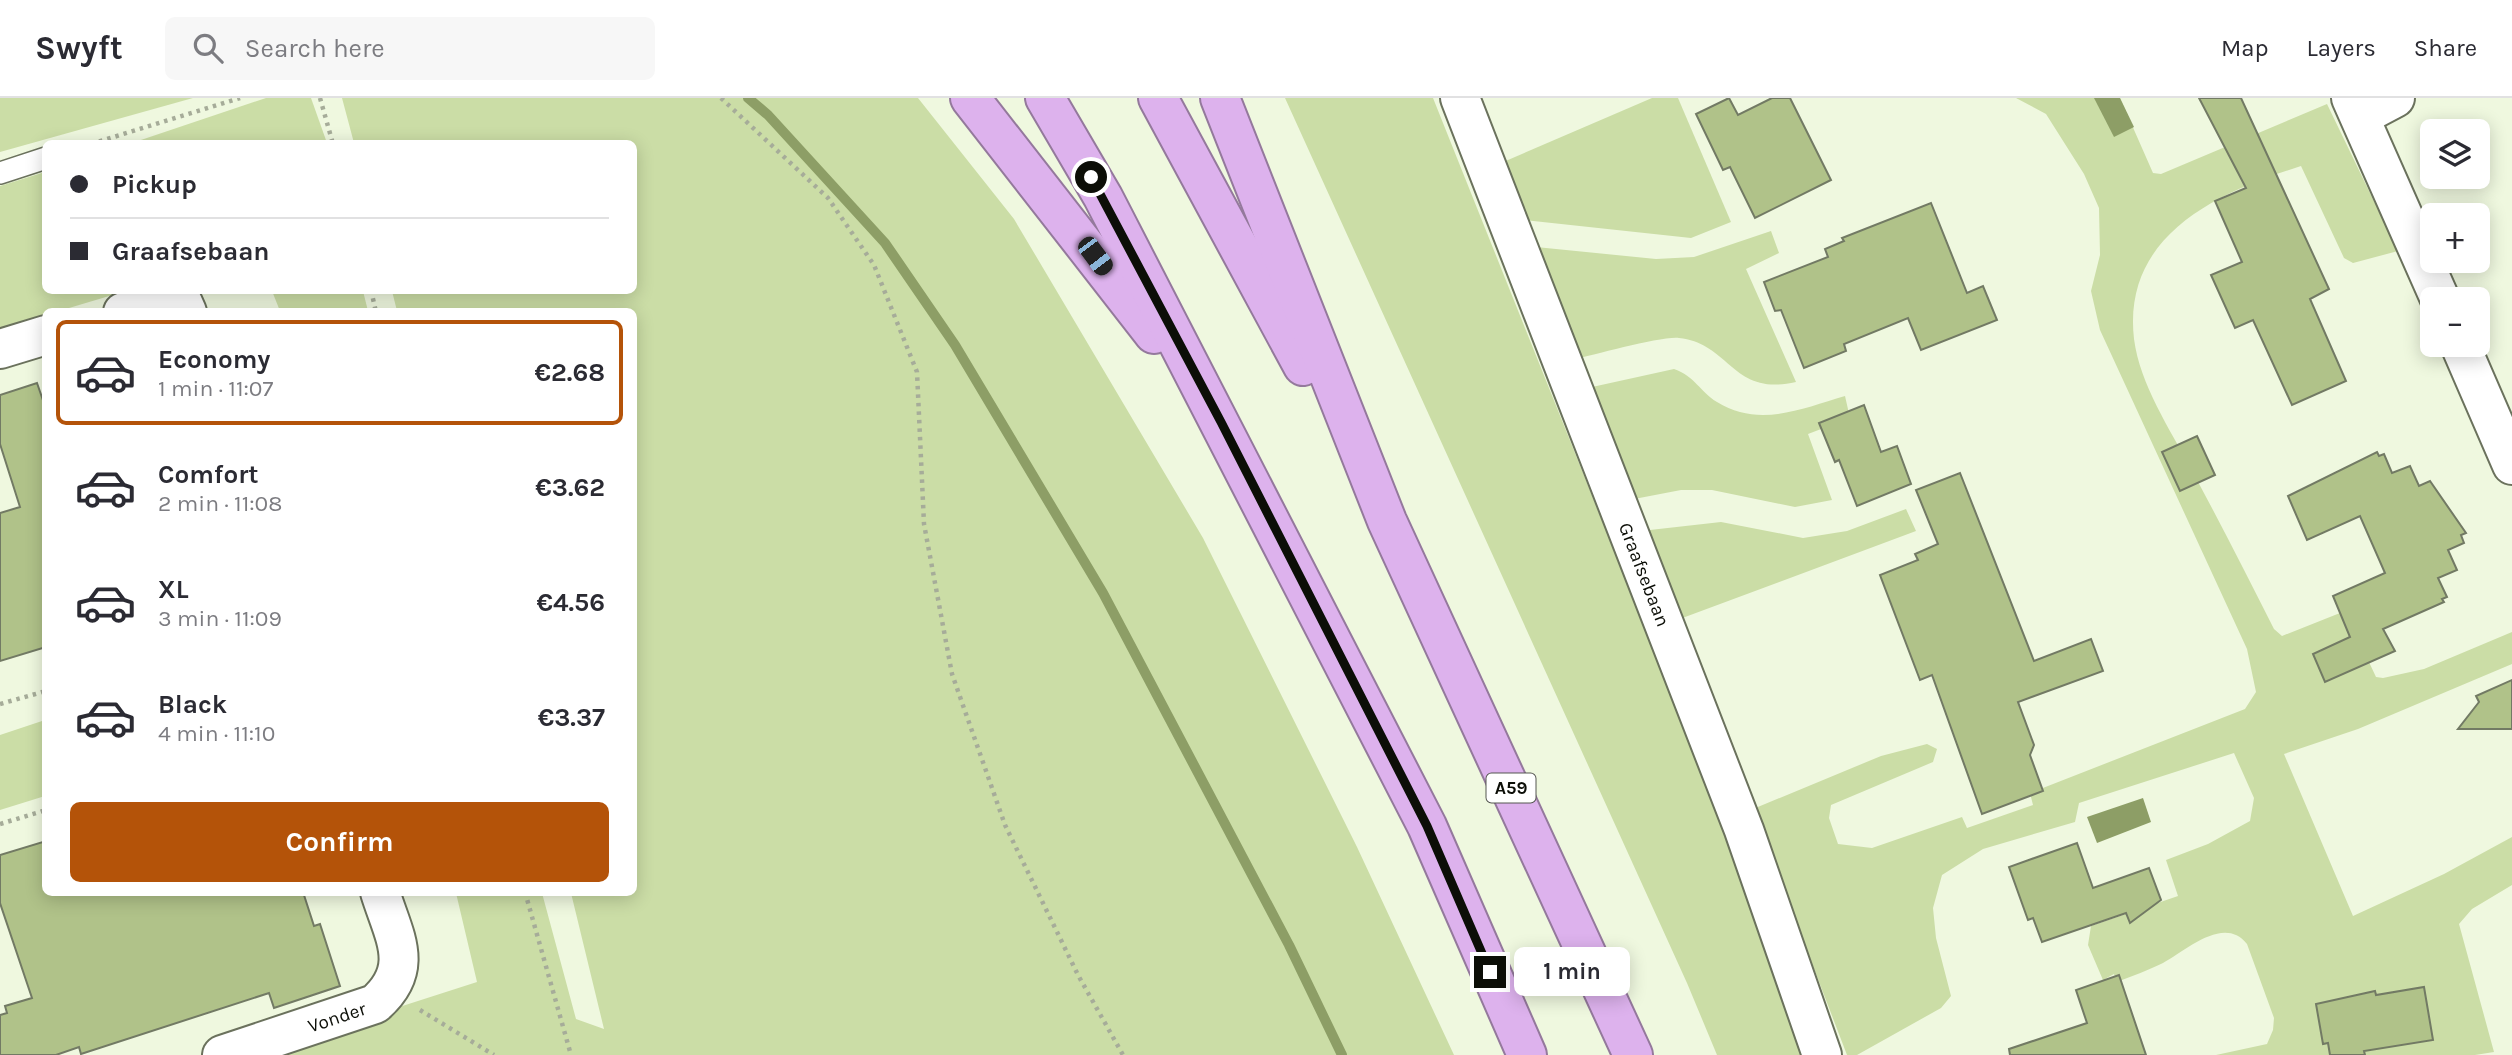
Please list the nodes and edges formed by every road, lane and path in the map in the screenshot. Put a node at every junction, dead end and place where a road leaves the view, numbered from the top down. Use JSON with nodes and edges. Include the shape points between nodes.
{"nodes":[{"id":1,"x":240,"y":98,"type":"edge"},
{"id":2,"x":320,"y":98,"type":"edge"},
{"id":3,"x":721,"y":98,"type":"edge"},
{"id":4,"x":970,"y":98,"type":"edge"},
{"id":5,"x":1045,"y":98,"type":"edge"},
{"id":6,"x":1158,"y":98,"type":"edge"},
{"id":7,"x":1220,"y":98,"type":"edge"},
{"id":8,"x":1460,"y":98,"type":"edge"},
{"id":9,"x":2395,"y":98,"type":"edge"},
{"id":10,"x":2356,"y":107,"type":"edge"},
{"id":11,"x":104,"y":140,"type":"edge"},
{"id":12,"x":332,"y":140,"type":"edge"},
{"id":13,"x":42,"y":159,"type":"edge"},
{"id":14,"x":0,"y":173,"type":"edge"},
{"id":15,"x":2435,"y":287,"type":"edge"},
{"id":16,"x":136,"y":308,"type":"edge"},
{"id":17,"x":185,"y":308,"type":"edge"},
{"id":18,"x":42,"y":336,"type":"edge"},
{"id":19,"x":0,"y":349,"type":"edge"},
{"id":20,"x":2465,"y":357,"type":"edge"},
{"id":21,"x":1221,"y":422,"type":"junction"},
{"id":22,"x":2512,"y":465,"type":"edge"},
{"id":23,"x":1387,"y":521,"type":"junction"},
{"id":24,"x":42,"y":692,"type":"edge"},
{"id":25,"x":0,"y":704,"type":"edge"},
{"id":26,"x":42,"y":811,"type":"edge"},
{"id":27,"x":0,"y":824,"type":"edge"},
{"id":28,"x":381,"y":896,"type":"edge"},
{"id":29,"x":526,"y":896,"type":"edge"},
{"id":30,"x":389,"y":991,"type":"junction"},
{"id":31,"x":222,"y":1055,"type":"edge"},
{"id":32,"x":494,"y":1055,"type":"edge"},
{"id":33,"x":571,"y":1055,"type":"edge"},
{"id":34,"x":1123,"y":1055,"type":"edge"},
{"id":35,"x":1527,"y":1055,"type":"edge"},
{"id":36,"x":1633,"y":1055,"type":"edge"},
{"id":37,"x":1822,"y":1055,"type":"edge"}],
"edges":[{"from":1,"to":11,"type":"path"},
{"from":2,"to":12,"type":"path"},
{"from":3,"to":34,"type":"path","via":[[828,198],[874,265],[917,372],[924,524],[953,674],[1005,825],[1078,975]]},
{"from":4,"to":21,"type":"highway"},
{"from":5,"to":21,"type":"highway","via":[[1103,197]]},
{"from":6,"to":23,"type":"highway","number":"A59"},
{"from":7,"to":23,"type":"highway","number":"A59"},
{"from":8,"to":37,"type":"street","name":"Graafsebaan","via":[[1734,804]]},
{"from":9,"to":10,"type":"street"},
{"from":10,"to":15,"type":"street"},
{"from":13,"to":14,"type":"lane"},
{"from":16,"to":17,"type":"street","via":[[167,298]]},
{"from":18,"to":19,"type":"street"},
{"from":20,"to":22,"type":"street"},
{"from":21,"to":35,"type":"highway","via":[[1427,826]]},
{"from":23,"to":36,"type":"highway","number":"A59"},
{"from":24,"to":25,"type":"path"},
{"from":26,"to":27,"type":"path"},
{"from":28,"to":30,"type":"street","name":"Vonder","via":[[397,947],[399,974]]},
{"from":29,"to":33,"type":"path"},
{"from":30,"to":31,"type":"street","name":"Vonder","via":[[375,1004]]},
{"from":30,"to":32,"type":"path"}]}
